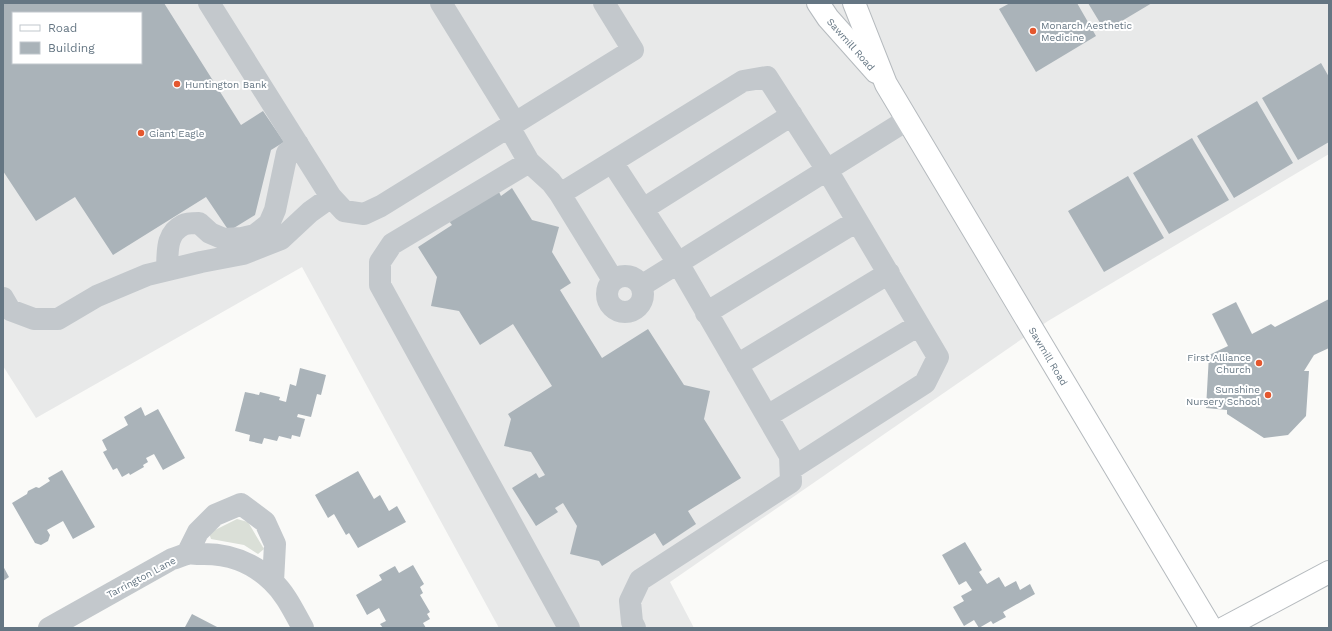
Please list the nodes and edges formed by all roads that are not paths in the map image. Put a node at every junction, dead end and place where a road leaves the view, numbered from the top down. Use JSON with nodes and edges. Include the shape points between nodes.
{"nodes":[{"id":1,"x":209,"y":3,"type":"edge"},
{"id":2,"x":441,"y":3,"type":"edge"},
{"id":3,"x":604,"y":3,"type":"edge"},
{"id":4,"x":818,"y":3,"type":"edge"},
{"id":5,"x":854,"y":3,"type":"edge"},
{"id":6,"x":886,"y":84,"type":"junction"},
{"id":7,"x":792,"y":115,"type":"junction"},
{"id":8,"x":907,"y":120,"type":"junction"},
{"id":9,"x":512,"y":125,"type":"junction"},
{"id":10,"x":292,"y":148,"type":"junction"},
{"id":11,"x":529,"y":162,"type":"junction"},
{"id":12,"x":612,"y":162,"type":"junction"},
{"id":13,"x":827,"y":170,"type":"junction"},
{"id":14,"x":560,"y":194,"type":"junction"},
{"id":15,"x":331,"y":197,"type":"junction"},
{"id":16,"x":643,"y":209,"type":"junction"},
{"id":17,"x":857,"y":221,"type":"junction"},
{"id":18,"x":678,"y":263,"type":"junction"},
{"id":19,"x":168,"y":270,"type":"junction"},
{"id":20,"x":888,"y":273,"type":"junction"},
{"id":21,"x":613,"y":280,"type":"junction"},
{"id":22,"x":641,"y":286,"type":"junction"},
{"id":23,"x":3,"y":298,"type":"edge"},
{"id":24,"x":706,"y":312,"type":"junction"},
{"id":25,"x":919,"y":325,"type":"junction"},
{"id":26,"x":737,"y":365,"type":"junction"},
{"id":27,"x":766,"y":416,"type":"junction"},
{"id":28,"x":790,"y":469,"type":"junction"},
{"id":29,"x":187,"y":554,"type":"junction"},
{"id":30,"x":1329,"y":572,"type":"edge"},
{"id":31,"x":273,"y":582,"type":"junction"},
{"id":32,"x":49,"y":628,"type":"edge"},
{"id":33,"x":303,"y":628,"type":"edge"},
{"id":34,"x":569,"y":628,"type":"edge"},
{"id":35,"x":635,"y":628,"type":"edge"},
{"id":36,"x":1211,"y":628,"type":"edge"},
{"id":37,"x":1224,"y":628,"type":"edge"}],
"edges":[{"from":1,"to":10,"type":"street"},
{"from":2,"to":9,"type":"street"},
{"from":3,"to":9,"type":"street","via":[[633,50]]},
{"from":4,"to":6,"type":"main road","name":"Sawmill Road"},
{"from":5,"to":6,"type":"main road","name":"Sawmill Road"},
{"from":6,"to":8,"type":"main road","name":"Sawmill Road"},
{"from":7,"to":12,"type":"street","via":[[767,77],[743,81]]},
{"from":7,"to":13,"type":"street"},
{"from":7,"to":16,"type":"street"},
{"from":8,"to":13,"type":"street"},
{"from":8,"to":36,"type":"main road","name":"Sawmill Road"},
{"from":9,"to":11,"type":"street"},
{"from":9,"to":15,"type":"street","via":[[382,206],[364,214],[344,210]]},
{"from":10,"to":15,"type":"street"},
{"from":10,"to":19,"type":"street","via":[[269,224],[255,235],[224,239],[210,233],[199,223],[184,224],[171,234]]},
{"from":11,"to":14,"type":"street"},
{"from":11,"to":34,"type":"street","via":[[392,244],[380,262],[380,285]]},
{"from":12,"to":14,"type":"street"},
{"from":12,"to":16,"type":"street"},
{"from":13,"to":17,"type":"street"},
{"from":13,"to":18,"type":"street"},
{"from":14,"to":21,"type":"street"},
{"from":15,"to":19,"type":"street","via":[[310,212],[281,239],[243,254]]},
{"from":16,"to":18,"type":"street"},
{"from":17,"to":20,"type":"street"},
{"from":17,"to":24,"type":"street"},
{"from":18,"to":22,"type":"street"},
{"from":18,"to":24,"type":"street"},
{"from":19,"to":23,"type":"street","via":[[147,275],[97,296],[58,319],[34,319],[10,310]]},
{"from":20,"to":25,"type":"street"},
{"from":20,"to":26,"type":"street"},
{"from":21,"to":22,"type":"street","via":[[629,276]]},
{"from":21,"to":22,"type":"street","via":[[607,297],[612,307],[623,312],[635,309],[639,305],[643,294]]},
{"from":24,"to":26,"type":"street"},
{"from":25,"to":27,"type":"street"},
{"from":25,"to":28,"type":"street","via":[[938,357],[925,383]]},
{"from":26,"to":27,"type":"street"},
{"from":27,"to":28,"type":"street","via":[[790,456]]},
{"from":28,"to":35,"type":"street","via":[[792,482],[640,580],[630,601]]},
{"from":29,"to":31,"type":"street","name":"Tarrington Lane","via":[[209,553],[230,556],[245,562]]},
{"from":29,"to":31,"type":"street","via":[[198,532],[215,515],[241,504],[264,522],[275,544]]},
{"from":29,"to":32,"type":"street","name":"Tarrington Lane","via":[[159,566]]},
{"from":30,"to":37,"type":"main road"},
{"from":31,"to":33,"type":"street","name":"Tarrington Lane","via":[[288,601]]}]}
